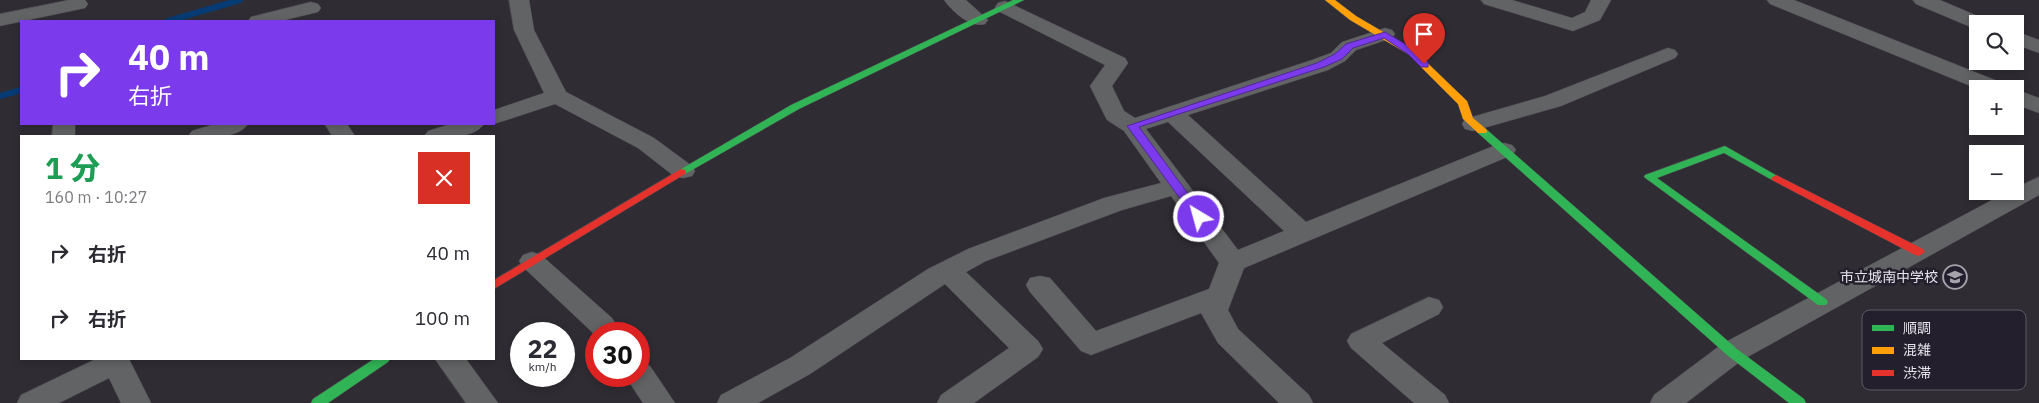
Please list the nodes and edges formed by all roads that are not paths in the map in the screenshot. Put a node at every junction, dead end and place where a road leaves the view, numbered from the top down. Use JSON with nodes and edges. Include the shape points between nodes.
{"nodes":[{"id":1,"x":519,"y":0,"type":"edge"},
{"id":2,"x":954,"y":0,"type":"edge"},
{"id":3,"x":1329,"y":0,"type":"edge"},
{"id":4,"x":1491,"y":0,"type":"edge"},
{"id":5,"x":1601,"y":0,"type":"edge"},
{"id":6,"x":1777,"y":0,"type":"edge"},
{"id":7,"x":1922,"y":0,"type":"edge"},
{"id":8,"x":1013,"y":4,"type":"edge"},
{"id":9,"x":77,"y":8,"type":"edge"},
{"id":10,"x":311,"y":8,"type":"dead end"},
{"id":11,"x":1969,"y":19,"type":"edge"},
{"id":12,"x":0,"y":20,"type":"edge"},
{"id":13,"x":262,"y":20,"type":"edge"},
{"id":14,"x":978,"y":20,"type":"junction"},
{"id":15,"x":1385,"y":34,"type":"junction"},
{"id":16,"x":2024,"y":41,"type":"edge"},
{"id":17,"x":2039,"y":47,"type":"edge"},
{"id":18,"x":1668,"y":54,"type":"dead end"},
{"id":19,"x":1975,"y":80,"type":"edge"},
{"id":20,"x":556,"y":96,"type":"junction"},
{"id":21,"x":2024,"y":100,"type":"edge"},
{"id":22,"x":2039,"y":106,"type":"edge"},
{"id":23,"x":1172,"y":113,"type":"junction"},
{"id":24,"x":495,"y":117,"type":"edge"},
{"id":25,"x":1473,"y":124,"type":"junction"},
{"id":26,"x":234,"y":125,"type":"edge"},
{"id":27,"x":470,"y":125,"type":"edge"},
{"id":28,"x":1132,"y":126,"type":"junction"},
{"id":29,"x":203,"y":135,"type":"edge"},
{"id":30,"x":439,"y":135,"type":"edge"},
{"id":31,"x":1504,"y":150,"type":"junction"},
{"id":32,"x":683,"y":171,"type":"junction"},
{"id":33,"x":2039,"y":185,"type":"edge"},
{"id":34,"x":1177,"y":186,"type":"junction"},
{"id":35,"x":1302,"y":233,"type":"junction"},
{"id":36,"x":1919,"y":252,"type":"junction"},
{"id":37,"x":532,"y":261,"type":"junction"},
{"id":38,"x":1233,"y":262,"type":"junction"},
{"id":39,"x":948,"y":271,"type":"junction"},
{"id":40,"x":495,"y":284,"type":"edge"},
{"id":41,"x":1040,"y":286,"type":"dead end"},
{"id":42,"x":1220,"y":295,"type":"junction"},
{"id":43,"x":1822,"y":302,"type":"junction"},
{"id":44,"x":1429,"y":307,"type":"dead end"},
{"id":45,"x":599,"y":322,"type":"edge"},
{"id":46,"x":1732,"y":352,"type":"junction"},
{"id":47,"x":382,"y":360,"type":"edge"},
{"id":48,"x":451,"y":360,"type":"edge"},
{"id":49,"x":648,"y":387,"type":"edge"},
{"id":50,"x":32,"y":403,"type":"edge"},
{"id":51,"x":136,"y":403,"type":"edge"},
{"id":52,"x":318,"y":403,"type":"edge"},
{"id":53,"x":483,"y":403,"type":"edge"},
{"id":54,"x":660,"y":403,"type":"edge"},
{"id":55,"x":732,"y":403,"type":"edge"},
{"id":56,"x":952,"y":403,"type":"edge"},
{"id":57,"x":1298,"y":403,"type":"edge"},
{"id":58,"x":1434,"y":403,"type":"edge"},
{"id":59,"x":1665,"y":403,"type":"edge"},
{"id":60,"x":1799,"y":403,"type":"edge"}],
"edges":[{"from":1,"to":20,"type":"street","via":[[524,30]]},
{"from":2,"to":14,"type":"street"},
{"from":3,"to":15,"type":"street","via":[[1353,18]]},
{"from":4,"to":5,"type":"street","via":[[1573,25],[1593,16]]},
{"from":6,"to":19,"type":"street"},
{"from":7,"to":11,"type":"street"},
{"from":8,"to":14,"type":"street"},
{"from":8,"to":28,"type":"street","via":[[1117,62],[1101,86],[1115,115]]},
{"from":9,"to":12,"type":"street"},
{"from":10,"to":13,"type":"street"},
{"from":14,"to":32,"type":"street","via":[[795,107]]},
{"from":15,"to":23,"type":"street","via":[[1350,46],[1320,65]]},
{"from":15,"to":25,"type":"street","via":[[1412,52],[1463,103]]},
{"from":16,"to":17,"type":"street"},
{"from":18,"to":25,"type":"street","via":[[1553,101]]},
{"from":20,"to":24,"type":"street"},
{"from":20,"to":32,"type":"street","via":[[646,144]]},
{"from":21,"to":22,"type":"street"},
{"from":23,"to":28,"type":"street"},
{"from":23,"to":35,"type":"street"},
{"from":25,"to":31,"type":"street"},
{"from":26,"to":29,"type":"street"},
{"from":27,"to":30,"type":"street"},
{"from":28,"to":34,"type":"street"},
{"from":31,"to":35,"type":"street"},
{"from":31,"to":46,"type":"street"},
{"from":32,"to":37,"type":"street"},
{"from":33,"to":36,"type":"street"},
{"from":34,"to":38,"type":"street"},
{"from":34,"to":39,"type":"street","via":[[1113,204],[977,255]]},
{"from":35,"to":38,"type":"street"},
{"from":36,"to":43,"type":"street"},
{"from":36,"to":43,"type":"street","via":[[1827,206],[1725,149],[1649,176]]},
{"from":37,"to":40,"type":"street"},
{"from":37,"to":45,"type":"street"},
{"from":38,"to":42,"type":"street"},
{"from":39,"to":55,"type":"street","via":[[800,366]]},
{"from":39,"to":56,"type":"street","via":[[1028,349]]},
{"from":41,"to":42,"type":"street","via":[[1091,344]]},
{"from":42,"to":57,"type":"street","via":[[1214,310],[1228,336]]},
{"from":43,"to":46,"type":"street"},
{"from":44,"to":58,"type":"street","via":[[1361,342]]},
{"from":46,"to":59,"type":"street"},
{"from":46,"to":60,"type":"street"},
{"from":47,"to":52,"type":"street"},
{"from":48,"to":53,"type":"street"},
{"from":49,"to":54,"type":"street"},
{"from":50,"to":51,"type":"street","via":[[116,362]]}]}
